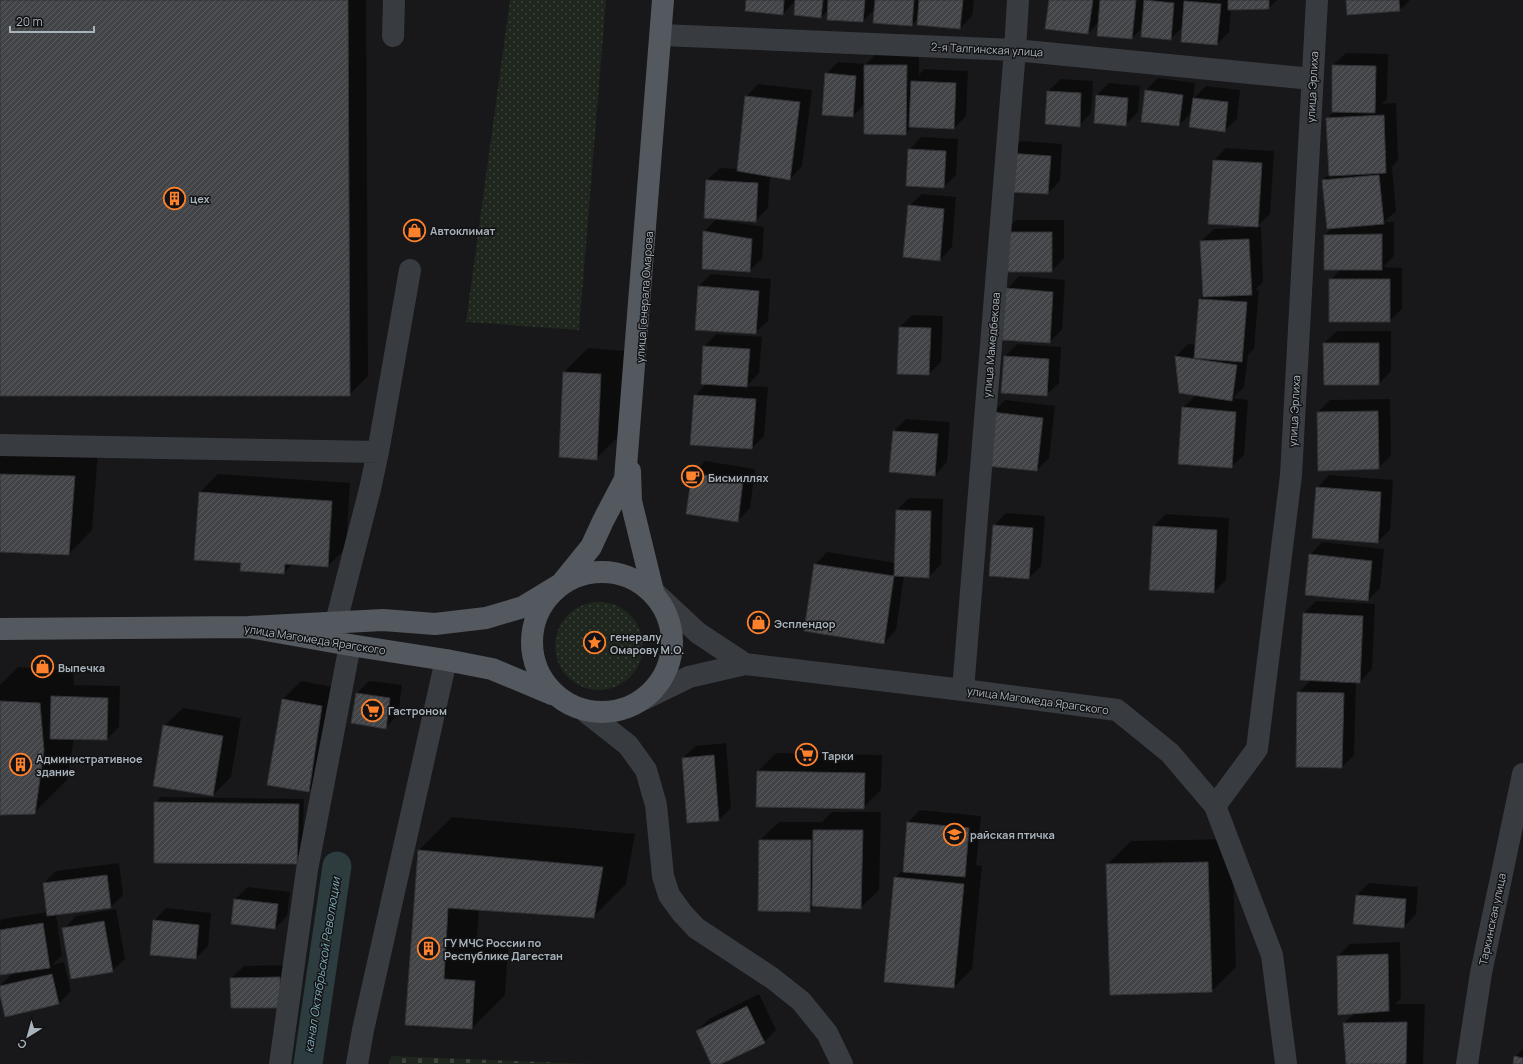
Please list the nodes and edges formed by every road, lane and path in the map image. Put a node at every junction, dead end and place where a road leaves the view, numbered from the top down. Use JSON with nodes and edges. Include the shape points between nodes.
{"nodes":[{"id":1,"x":394,"y":0,"type":"edge"},
{"id":2,"x":663,"y":0,"type":"edge"},
{"id":3,"x":667,"y":0,"type":"edge"},
{"id":4,"x":1018,"y":0,"type":"edge"},
{"id":5,"x":1317,"y":0,"type":"edge"},
{"id":6,"x":663,"y":35,"type":"junction"},
{"id":7,"x":393,"y":36,"type":"dead end"},
{"id":8,"x":1015,"y":50,"type":"junction"},
{"id":9,"x":1312,"y":79,"type":"junction"},
{"id":10,"x":410,"y":270,"type":"dead end"},
{"id":11,"x":0,"y":445,"type":"edge"},
{"id":12,"x":378,"y":452,"type":"junction"},
{"id":13,"x":561,"y":584,"type":"junction"},
{"id":14,"x":653,"y":591,"type":"junction"},
{"id":15,"x":336,"y":622,"type":"junction"},
{"id":16,"x":249,"y":626,"type":"junction"},
{"id":17,"x":0,"y":629,"type":"edge"},
{"id":18,"x":350,"y":645,"type":"junction"},
{"id":19,"x":446,"y":660,"type":"junction"},
{"id":20,"x":745,"y":664,"type":"junction"},
{"id":21,"x":963,"y":690,"type":"junction"},
{"id":22,"x":552,"y":694,"type":"junction"},
{"id":23,"x":644,"y":699,"type":"junction"},
{"id":24,"x":586,"y":712,"type":"junction"},
{"id":25,"x":1523,"y":774,"type":"edge"},
{"id":26,"x":1215,"y":806,"type":"junction"},
{"id":27,"x":280,"y":1064,"type":"edge"},
{"id":28,"x":357,"y":1064,"type":"edge"},
{"id":29,"x":842,"y":1064,"type":"edge"},
{"id":30,"x":1286,"y":1064,"type":"edge"},
{"id":31,"x":1467,"y":1064,"type":"edge"}],
"edges":[{"from":1,"to":7,"type":"street"},
{"from":2,"to":6,"type":"main road","name":"улица Генерала Омарова"},
{"from":3,"to":6,"type":"main road","name":"улица Генерала Омарова"},
{"from":4,"to":8,"type":"street","name":"улица Мамедбекова"},
{"from":5,"to":9,"type":"street","name":"улица Эрлиха"},
{"from":6,"to":8,"type":"street","name":"2-я Талгинская улица"},
{"from":6,"to":13,"type":"main road","name":"улица Генерала Омарова","via":[[625,479],[591,547]]},
{"from":6,"to":14,"type":"main road","name":"улица Генерала Омарова","via":[[630,480],[631,501]]},
{"from":8,"to":9,"type":"street","name":"2-я Талгинская улица"},
{"from":8,"to":21,"type":"street","name":"улица Мамедбекова"},
{"from":9,"to":26,"type":"street","name":"улица Эрлиха","via":[[1291,475],[1258,748]]},
{"from":10,"to":12,"type":"street"},
{"from":11,"to":12,"type":"street"},
{"from":12,"to":15,"type":"street"},
{"from":13,"to":14,"type":"main road","via":[[587,573],[607,572],[634,579]]},
{"from":13,"to":15,"type":"main road","via":[[523,607],[486,618],[435,624],[383,620]]},
{"from":13,"to":22,"type":"main road","via":[[550,593],[536,615],[530,641],[534,665]]},
{"from":14,"to":20,"type":"street","via":[[698,633]]},
{"from":14,"to":23,"type":"main road","via":[[671,626],[672,651],[663,678]]},
{"from":15,"to":16,"type":"main road"},
{"from":16,"to":17,"type":"main road","name":"улица Магомеда Ярагского"},
{"from":16,"to":18,"type":"main road","name":"улица Магомеда Ярагского"},
{"from":18,"to":19,"type":"main road","name":"улица Магомеда Ярагского"},
{"from":18,"to":27,"type":"street","via":[[307,870]]},
{"from":19,"to":22,"type":"main road","name":"улица Магомеда Ярагского","via":[[492,669]]},
{"from":19,"to":28,"type":"street"},
{"from":20,"to":21,"type":"street","name":"улица Магомеда Ярагского"},
{"from":20,"to":23,"type":"street","via":[[689,677]]},
{"from":21,"to":26,"type":"street","name":"улица Магомеда Ярагского","via":[[1117,710],[1170,753]]},
{"from":22,"to":24,"type":"main road"},
{"from":23,"to":24,"type":"main road","via":[[625,710],[604,714]]},
{"from":24,"to":29,"type":"street","via":[[628,745],[646,770],[656,805],[662,876],[669,895],[682,913],[696,928],[772,978],[801,1001],[827,1033]]},
{"from":25,"to":31,"type":"street","name":"Таркинская улица","via":[[1481,972]]},
{"from":26,"to":30,"type":"street","name":"улица Магомеда Ярагского","via":[[1272,955]]}]}
